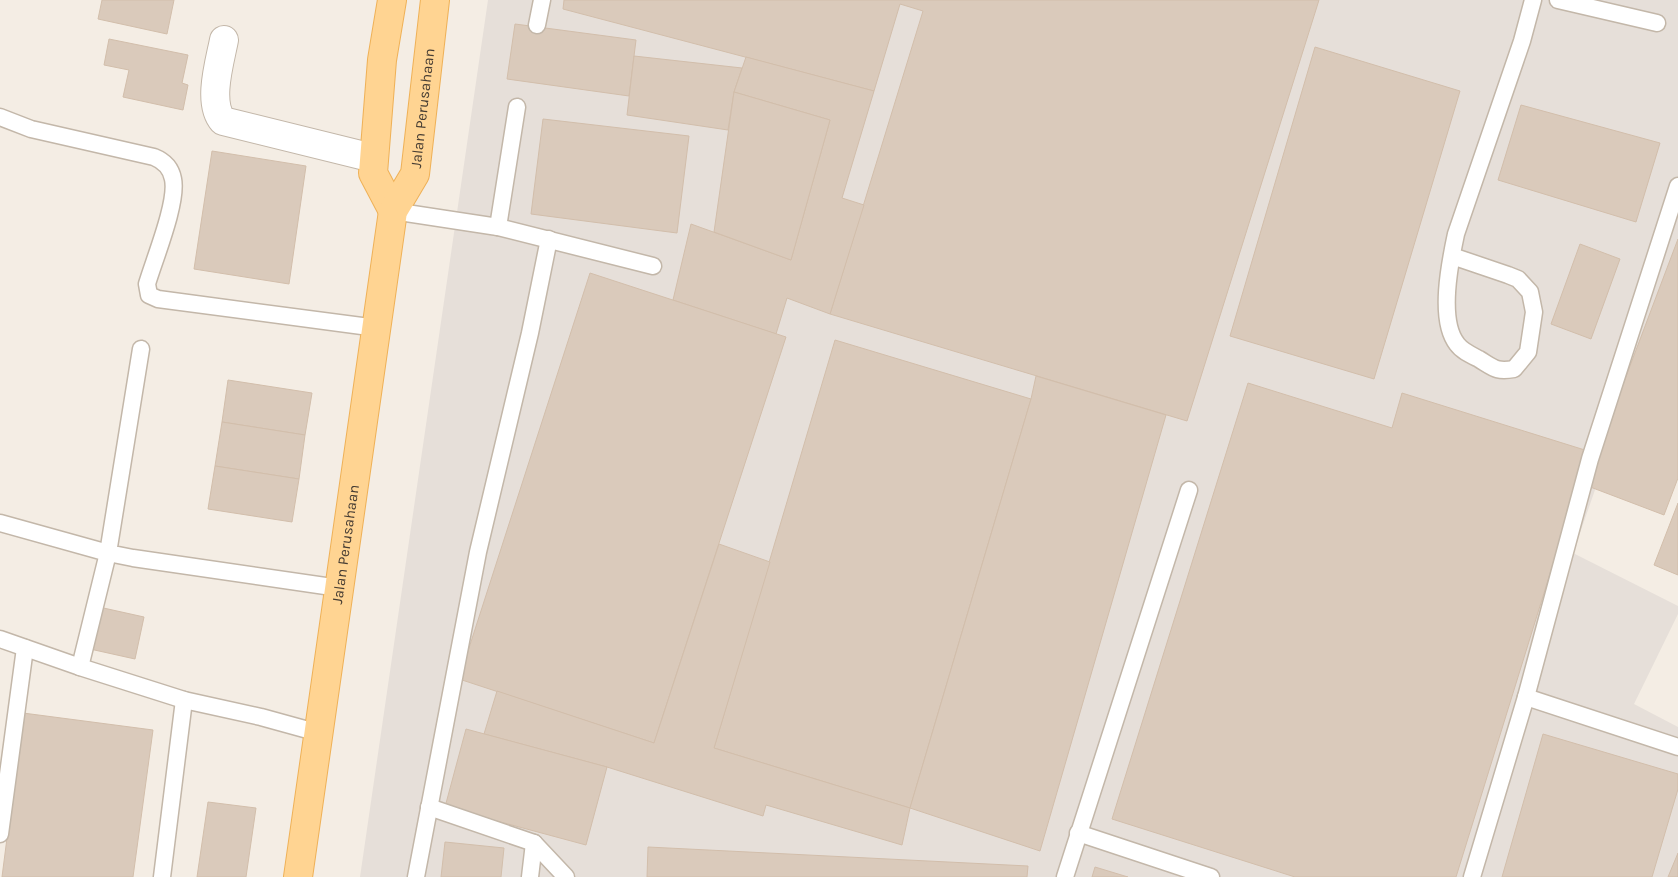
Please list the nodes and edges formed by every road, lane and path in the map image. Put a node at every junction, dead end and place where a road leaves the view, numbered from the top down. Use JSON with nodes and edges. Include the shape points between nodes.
{"nodes":[{"id":1,"x":392,"y":0,"type":"edge"},
{"id":2,"x":435,"y":0,"type":"edge"},
{"id":3,"x":542,"y":0,"type":"edge"},
{"id":4,"x":1533,"y":0,"type":"edge"},
{"id":5,"x":1558,"y":0,"type":"edge"},
{"id":6,"x":1657,"y":23,"type":"dead end"},
{"id":7,"x":538,"y":25,"type":"dead end"},
{"id":8,"x":224,"y":40,"type":"dead end"},
{"id":9,"x":517,"y":107,"type":"dead end"},
{"id":10,"x":0,"y":117,"type":"edge"},
{"id":11,"x":373,"y":158,"type":"junction"},
{"id":12,"x":1678,"y":186,"type":"edge"},
{"id":13,"x":393,"y":210,"type":"junction"},
{"id":14,"x":498,"y":227,"type":"junction"},
{"id":15,"x":549,"y":240,"type":"junction"},
{"id":16,"x":1452,"y":256,"type":"junction"},
{"id":17,"x":653,"y":266,"type":"dead end"},
{"id":18,"x":377,"y":328,"type":"junction"},
{"id":19,"x":140,"y":348,"type":"dead end"},
{"id":20,"x":1189,"y":490,"type":"dead end"},
{"id":21,"x":0,"y":522,"type":"edge"},
{"id":22,"x":108,"y":553,"type":"junction"},
{"id":23,"x":339,"y":588,"type":"junction"},
{"id":24,"x":0,"y":639,"type":"edge"},
{"id":25,"x":24,"y":648,"type":"junction"},
{"id":26,"x":80,"y":667,"type":"junction"},
{"id":27,"x":1526,"y":697,"type":"junction"},
{"id":28,"x":184,"y":700,"type":"junction"},
{"id":29,"x":319,"y":733,"type":"junction"},
{"id":30,"x":1678,"y":747,"type":"edge"},
{"id":31,"x":429,"y":807,"type":"junction"},
{"id":32,"x":1078,"y":833,"type":"junction"},
{"id":33,"x":0,"y":834,"type":"edge"},
{"id":34,"x":534,"y":843,"type":"junction"},
{"id":35,"x":162,"y":877,"type":"edge"},
{"id":36,"x":298,"y":877,"type":"edge"},
{"id":37,"x":416,"y":877,"type":"edge"},
{"id":38,"x":530,"y":877,"type":"edge"},
{"id":39,"x":566,"y":877,"type":"edge"},
{"id":40,"x":1065,"y":877,"type":"edge"},
{"id":41,"x":1211,"y":877,"type":"edge"},
{"id":42,"x":1472,"y":877,"type":"edge"}],
"edges":[{"from":1,"to":11,"type":"main road","via":[[382,60]]},
{"from":2,"to":13,"type":"main road","name":"Jalan Perusahaan","via":[[415,174]]},
{"from":3,"to":7,"type":"lane"},
{"from":4,"to":16,"type":"lane","via":[[1456,234]]},
{"from":5,"to":6,"type":"lane"},
{"from":8,"to":11,"type":"street","via":[[215,97],[217,111],[223,121]]},
{"from":9,"to":14,"type":"lane"},
{"from":10,"to":18,"type":"lane","via":[[31,129],[154,157],[167,165],[173,179],[172,203],[147,284],[149,295],[158,299]]},
{"from":11,"to":13,"type":"main road","via":[[373,173]]},
{"from":12,"to":27,"type":"lane","via":[[1590,459]]},
{"from":13,"to":14,"type":"lane"},
{"from":13,"to":18,"type":"main road","name":"Jalan Perusahaan"},
{"from":14,"to":15,"type":"lane"},
{"from":15,"to":17,"type":"lane"},
{"from":15,"to":31,"type":"lane","via":[[478,552]]},
{"from":16,"to":16,"type":"lane","via":[[1447,304],[1452,336],[1457,345],[1500,372],[1514,369],[1528,352],[1534,312],[1530,292],[1518,279]]},
{"from":18,"to":23,"type":"main road","name":"Jalan Perusahaan"},
{"from":19,"to":22,"type":"lane"},
{"from":20,"to":32,"type":"lane"},
{"from":21,"to":22,"type":"lane"},
{"from":22,"to":23,"type":"lane"},
{"from":22,"to":26,"type":"lane"},
{"from":23,"to":29,"type":"main road","name":"Jalan Perusahaan"},
{"from":24,"to":25,"type":"lane"},
{"from":25,"to":26,"type":"lane"},
{"from":25,"to":33,"type":"lane"},
{"from":26,"to":28,"type":"lane"},
{"from":27,"to":30,"type":"lane"},
{"from":27,"to":42,"type":"lane"},
{"from":28,"to":29,"type":"lane"},
{"from":28,"to":35,"type":"lane"},
{"from":29,"to":36,"type":"main road","name":"Jalan Perusahaan"},
{"from":31,"to":34,"type":"lane"},
{"from":31,"to":37,"type":"lane"},
{"from":32,"to":40,"type":"lane"},
{"from":32,"to":41,"type":"lane"},
{"from":34,"to":38,"type":"lane"},
{"from":34,"to":39,"type":"lane"}]}
